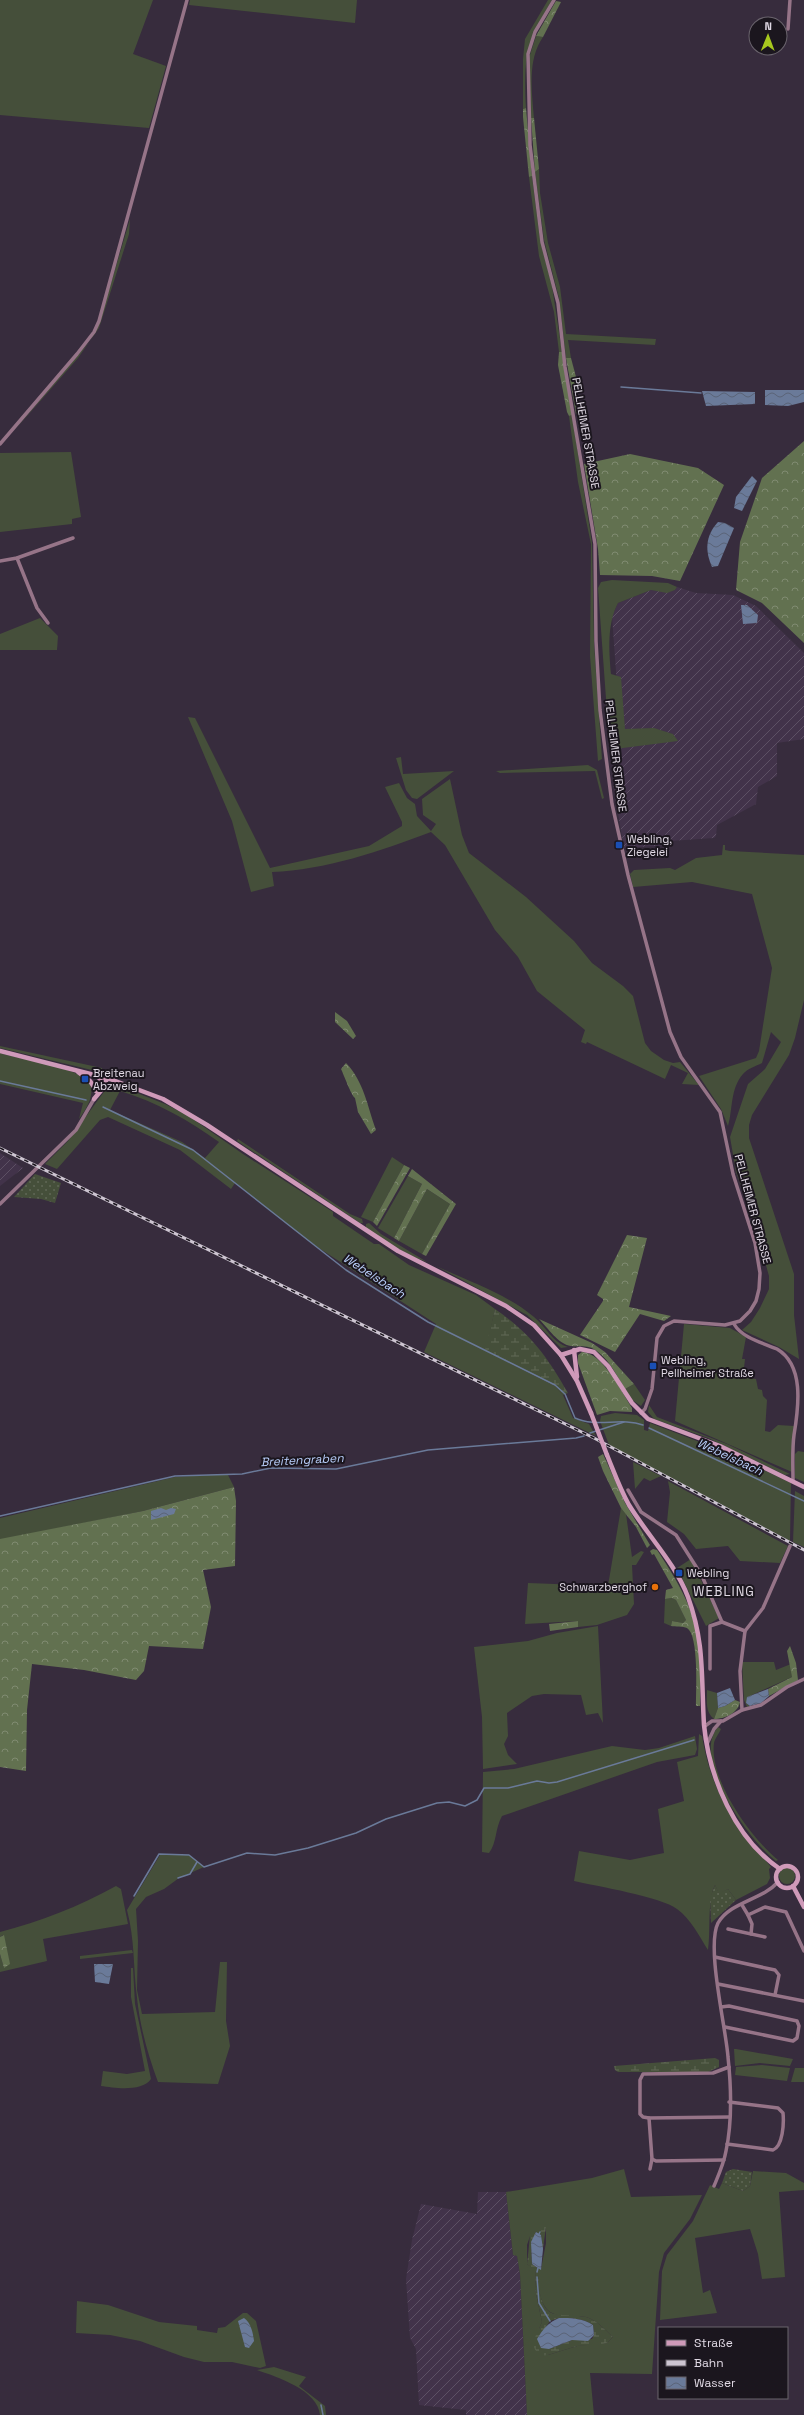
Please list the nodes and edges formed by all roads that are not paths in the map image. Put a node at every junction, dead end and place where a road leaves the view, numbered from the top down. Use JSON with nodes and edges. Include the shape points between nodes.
{"nodes":[{"id":1,"x":187,"y":0,"type":"edge"},
{"id":2,"x":554,"y":0,"type":"edge"},
{"id":3,"x":790,"y":0,"type":"edge"},
{"id":4,"x":788,"y":29,"type":"dead end"},
{"id":5,"x":0,"y":444,"type":"edge"},
{"id":6,"x":73,"y":538,"type":"dead end"},
{"id":7,"x":17,"y":558,"type":"junction"},
{"id":8,"x":0,"y":561,"type":"edge"},
{"id":9,"x":48,"y":623,"type":"dead end"},
{"id":10,"x":0,"y":1050,"type":"edge"},
{"id":11,"x":75,"y":1070,"type":"junction"},
{"id":12,"x":101,"y":1076,"type":"junction"},
{"id":13,"x":107,"y":1078,"type":"junction"},
{"id":14,"x":96,"y":1090,"type":"junction"},
{"id":15,"x":94,"y":1099,"type":"junction"},
{"id":16,"x":0,"y":1204,"type":"edge"},
{"id":17,"x":734,"y":1324,"type":"junction"},
{"id":18,"x":574,"y":1350,"type":"junction"},
{"id":19,"x":561,"y":1355,"type":"junction"},
{"id":20,"x":796,"y":1361,"type":"dead end"},
{"id":21,"x":802,"y":1379,"type":"dead end"},
{"id":22,"x":577,"y":1381,"type":"junction"},
{"id":23,"x":640,"y":1413,"type":"junction"},
{"id":24,"x":793,"y":1481,"type":"junction"},
{"id":25,"x":804,"y":1487,"type":"edge"},
{"id":26,"x":628,"y":1490,"type":"dead end"},
{"id":27,"x":790,"y":1546,"type":"dead end"},
{"id":28,"x":722,"y":1622,"type":"junction"},
{"id":29,"x":745,"y":1631,"type":"junction"},
{"id":30,"x":710,"y":1669,"type":"dead end"},
{"id":31,"x":804,"y":1679,"type":"edge"},
{"id":32,"x":742,"y":1710,"type":"junction"},
{"id":33,"x":721,"y":1721,"type":"junction"},
{"id":34,"x":704,"y":1726,"type":"junction"},
{"id":35,"x":717,"y":1726,"type":"junction"},
{"id":36,"x":707,"y":1745,"type":"junction"},
{"id":37,"x":780,"y":1868,"type":"junction"},
{"id":38,"x":778,"y":1882,"type":"junction"},
{"id":39,"x":793,"y":1886,"type":"junction"},
{"id":40,"x":742,"y":1905,"type":"junction"},
{"id":41,"x":804,"y":1907,"type":"edge"},
{"id":42,"x":748,"y":1916,"type":"junction"},
{"id":43,"x":728,"y":1929,"type":"dead end"},
{"id":44,"x":751,"y":1934,"type":"junction"},
{"id":45,"x":765,"y":1936,"type":"dead end"},
{"id":46,"x":804,"y":1951,"type":"edge"},
{"id":47,"x":715,"y":1957,"type":"junction"},
{"id":48,"x":718,"y":1984,"type":"junction"},
{"id":49,"x":775,"y":1995,"type":"junction"},
{"id":50,"x":804,"y":2001,"type":"edge"},
{"id":51,"x":721,"y":2007,"type":"junction"},
{"id":52,"x":725,"y":2027,"type":"junction"},
{"id":53,"x":729,"y":2067,"type":"junction"},
{"id":54,"x":729,"y":2102,"type":"junction"},
{"id":55,"x":729,"y":2117,"type":"junction"},
{"id":56,"x":649,"y":2118,"type":"junction"},
{"id":57,"x":727,"y":2144,"type":"junction"},
{"id":58,"x":652,"y":2159,"type":"junction"},
{"id":59,"x":724,"y":2160,"type":"junction"},
{"id":60,"x":650,"y":2169,"type":"dead end"},
{"id":61,"x":714,"y":2186,"type":"dead end"}],
"edges":[{"from":1,"to":5,"type":"street","via":[[99,321],[94,332]]},
{"from":2,"to":17,"type":"street","name":"PELLHEIMER STRASSE","via":[[535,32],[528,54],[530,145],[542,242],[558,303],[595,544],[596,641],[606,762],[612,804],[628,875],[670,1032],[681,1057],[720,1112],[733,1174],[755,1243],[760,1273],[758,1296],[746,1317]]},
{"from":3,"to":4,"type":"street"},
{"from":6,"to":7,"type":"street"},
{"from":7,"to":8,"type":"street"},
{"from":7,"to":9,"type":"street","via":[[37,608]]},
{"from":10,"to":11,"type":"main road"},
{"from":11,"to":12,"type":"main road"},
{"from":11,"to":14,"type":"main road","via":[[90,1081]]},
{"from":12,"to":13,"type":"main road"},
{"from":12,"to":14,"type":"main road"},
{"from":13,"to":15,"type":"main road","via":[[104,1087]]},
{"from":13,"to":19,"type":"main road","via":[[154,1095],[186,1111],[398,1251],[506,1306],[534,1325]]},
{"from":14,"to":15,"type":"main road"},
{"from":15,"to":16,"type":"street","via":[[76,1130]]},
{"from":17,"to":20,"type":"street","via":[[738,1331],[782,1351]]},
{"from":17,"to":23,"type":"street","via":[[674,1321],[664,1326],[657,1338],[652,1389],[645,1409]]},
{"from":18,"to":19,"type":"main road"},
{"from":18,"to":22,"type":"main road"},
{"from":18,"to":23,"type":"main road","via":[[587,1349],[602,1359]]},
{"from":19,"to":22,"type":"main road"},
{"from":21,"to":24,"type":"street","via":[[794,1437]]},
{"from":22,"to":34,"type":"main road","bridge":true,"via":[[621,1489],[673,1568],[687,1595],[694,1615],[702,1658]]},
{"from":23,"to":24,"type":"main road","via":[[655,1422],[720,1446]]},
{"from":24,"to":25,"type":"main road"},
{"from":26,"to":28,"type":"street","via":[[641,1512],[676,1535],[702,1576]]},
{"from":27,"to":29,"type":"street","via":[[763,1608]]},
{"from":28,"to":29,"type":"street"},
{"from":28,"to":30,"type":"street","via":[[708,1629]]},
{"from":29,"to":32,"type":"street","via":[[740,1671]]},
{"from":31,"to":32,"type":"street","via":[[761,1705]]},
{"from":32,"to":33,"type":"street"},
{"from":33,"to":34,"type":"street"},
{"from":33,"to":35,"type":"street"},
{"from":34,"to":35,"type":"street"},
{"from":34,"to":36,"type":"main road"},
{"from":35,"to":36,"type":"street"},
{"from":36,"to":37,"type":"main road","via":[[714,1772],[736,1819],[751,1841]]},
{"from":37,"to":38,"type":"main road","via":[[776,1875]]},
{"from":37,"to":39,"type":"main road","via":[[790,1866],[796,1870],[798,1880]]},
{"from":38,"to":39,"type":"main road","via":[[783,1887]]},
{"from":38,"to":40,"type":"street","via":[[770,1890]]},
{"from":39,"to":41,"type":"main road"},
{"from":40,"to":42,"type":"street"},
{"from":40,"to":47,"type":"street","via":[[723,1917],[718,1924]]},
{"from":42,"to":44,"type":"street","via":[[752,1924]]},
{"from":42,"to":46,"type":"street","via":[[765,1907],[786,1912]]},
{"from":43,"to":44,"type":"street"},
{"from":44,"to":45,"type":"street"},
{"from":47,"to":48,"type":"street"},
{"from":47,"to":49,"type":"street","via":[[779,1972]]},
{"from":48,"to":49,"type":"street"},
{"from":48,"to":51,"type":"street"},
{"from":49,"to":50,"type":"street"},
{"from":51,"to":52,"type":"street"},
{"from":51,"to":52,"type":"street","via":[[729,2006],[797,2021],[800,2026],[797,2038],[793,2041]]},
{"from":52,"to":53,"type":"street"},
{"from":53,"to":54,"type":"street"},
{"from":53,"to":56,"type":"street","via":[[713,2073],[643,2074],[640,2080],[640,2114]]},
{"from":54,"to":55,"type":"street"},
{"from":54,"to":57,"type":"street","via":[[778,2108],[783,2117],[777,2148],[772,2150]]},
{"from":55,"to":56,"type":"street"},
{"from":55,"to":57,"type":"street"},
{"from":56,"to":58,"type":"street"},
{"from":57,"to":59,"type":"street"},
{"from":58,"to":59,"type":"street"},
{"from":58,"to":60,"type":"street"},
{"from":59,"to":61,"type":"street"}]}
